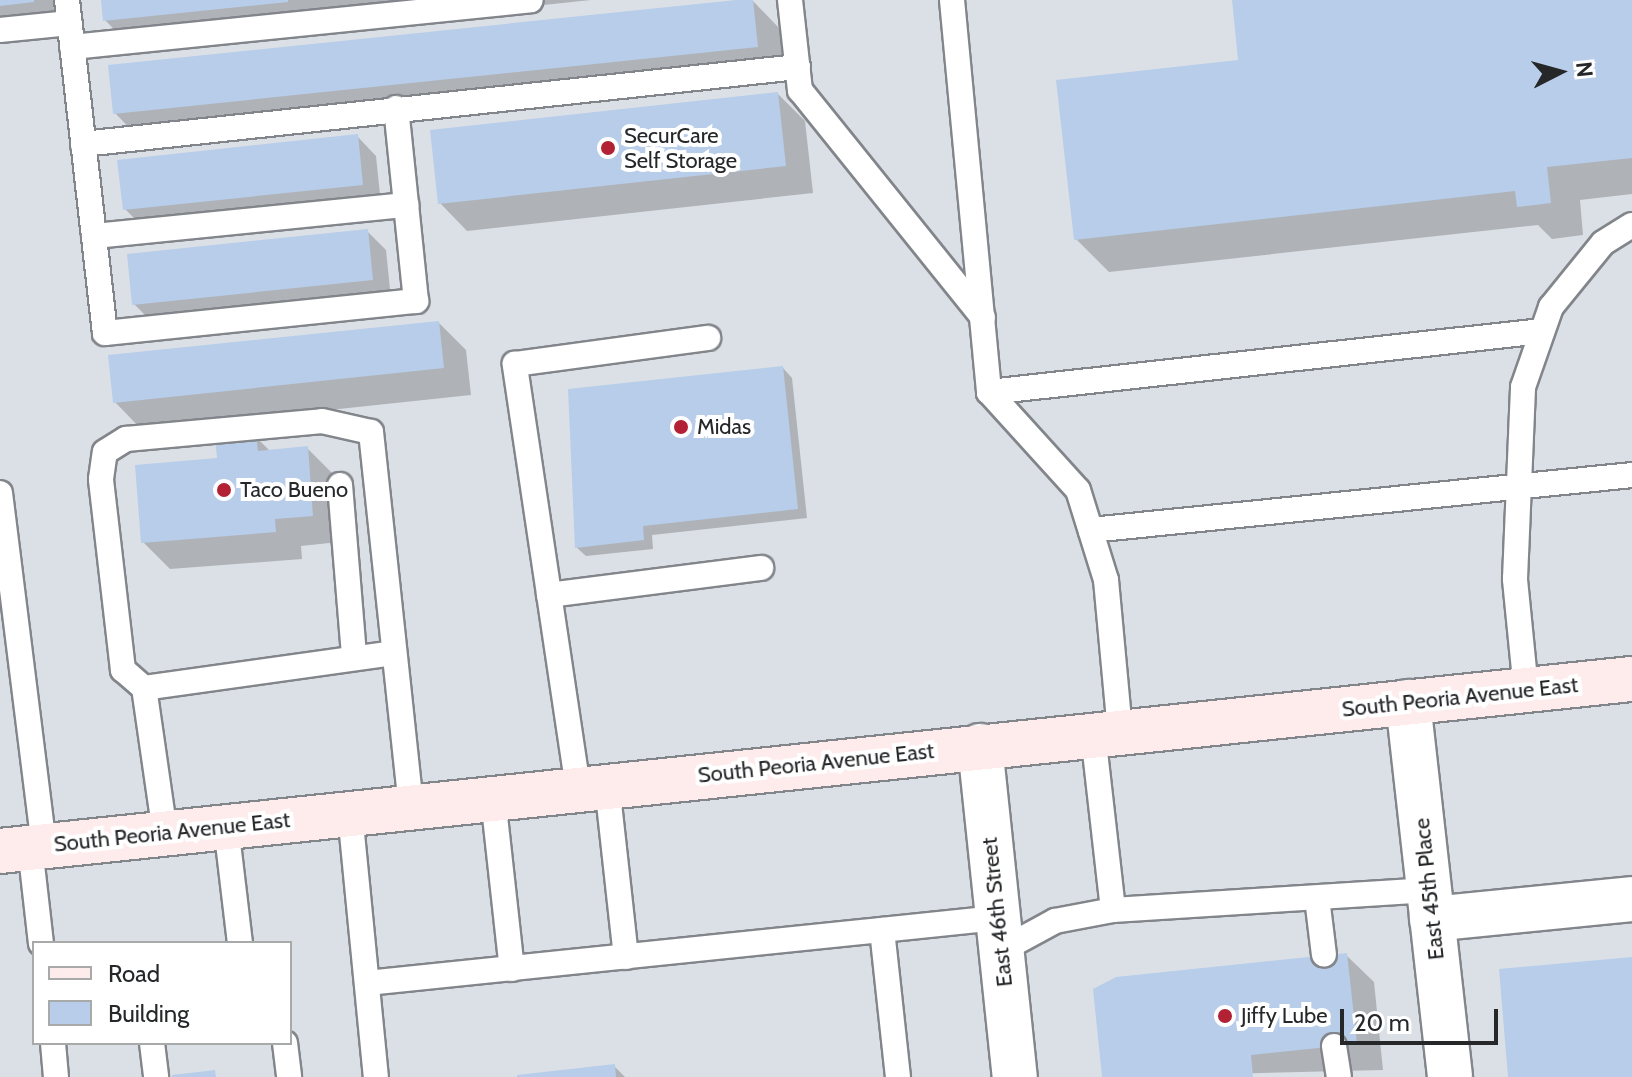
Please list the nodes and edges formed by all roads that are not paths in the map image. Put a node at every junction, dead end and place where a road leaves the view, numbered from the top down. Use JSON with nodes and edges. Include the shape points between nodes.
{"nodes":[{"id":1,"x":531,"y":0,"type":"edge"},
{"id":2,"x":790,"y":0,"type":"edge"},
{"id":3,"x":952,"y":0,"type":"edge"},
{"id":4,"x":69,"y":23,"type":"edge"},
{"id":5,"x":0,"y":30,"type":"edge"},
{"id":6,"x":798,"y":67,"type":"junction"},
{"id":7,"x":396,"y":108,"type":"junction"},
{"id":8,"x":83,"y":144,"type":"junction"},
{"id":9,"x":406,"y":205,"type":"junction"},
{"id":10,"x":1632,"y":225,"type":"edge"},
{"id":11,"x":94,"y":236,"type":"junction"},
{"id":12,"x":983,"y":318,"type":"junction"},
{"id":13,"x":1542,"y":331,"type":"junction"},
{"id":14,"x":708,"y":338,"type":"dead end"},
{"id":15,"x":989,"y":392,"type":"junction"},
{"id":16,"x":1632,"y":475,"type":"edge"},
{"id":17,"x":340,"y":485,"type":"dead end"},
{"id":18,"x":1516,"y":490,"type":"junction"},
{"id":19,"x":0,"y":493,"type":"edge"},
{"id":20,"x":1091,"y":530,"type":"junction"},
{"id":21,"x":761,"y":568,"type":"dead end"},
{"id":22,"x":549,"y":595,"type":"junction"},
{"id":23,"x":394,"y":653,"type":"junction"},
{"id":24,"x":354,"y":657,"type":"junction"},
{"id":25,"x":1632,"y":679,"type":"edge"},
{"id":26,"x":144,"y":688,"type":"junction"},
{"id":27,"x":1526,"y":690,"type":"junction"},
{"id":28,"x":1408,"y":702,"type":"junction"},
{"id":29,"x":1107,"y":733,"type":"junction"},
{"id":30,"x":980,"y":746,"type":"junction"},
{"id":31,"x":593,"y":787,"type":"junction"},
{"id":32,"x":493,"y":798,"type":"junction"},
{"id":33,"x":411,"y":807,"type":"junction"},
{"id":34,"x":350,"y":813,"type":"junction"},
{"id":35,"x":226,"y":826,"type":"junction"},
{"id":36,"x":165,"y":833,"type":"junction"},
{"id":37,"x":25,"y":848,"type":"edge"},
{"id":38,"x":1317,"y":898,"type":"junction"},
{"id":39,"x":1632,"y":899,"type":"edge"},
{"id":40,"x":1430,"y":905,"type":"junction"},
{"id":41,"x":1113,"y":910,"type":"junction"},
{"id":42,"x":882,"y":930,"type":"junction"},
{"id":43,"x":999,"y":934,"type":"junction"},
{"id":44,"x":41,"y":941,"type":"edge"},
{"id":45,"x":240,"y":941,"type":"edge"},
{"id":46,"x":1324,"y":955,"type":"dead end"},
{"id":47,"x":626,"y":957,"type":"junction"},
{"id":48,"x":512,"y":969,"type":"junction"},
{"id":49,"x":367,"y":983,"type":"junction"},
{"id":50,"x":53,"y":1045,"type":"edge"},
{"id":51,"x":152,"y":1045,"type":"edge"},
{"id":52,"x":285,"y":1045,"type":"edge"},
{"id":53,"x":1334,"y":1046,"type":"dead end"},
{"id":54,"x":56,"y":1077,"type":"edge"},
{"id":55,"x":156,"y":1077,"type":"edge"},
{"id":56,"x":289,"y":1077,"type":"edge"},
{"id":57,"x":376,"y":1077,"type":"edge"},
{"id":58,"x":898,"y":1077,"type":"edge"},
{"id":59,"x":1015,"y":1077,"type":"edge"},
{"id":60,"x":1339,"y":1077,"type":"edge"},
{"id":61,"x":1450,"y":1077,"type":"edge"}],
"edges":[{"from":1,"to":4,"type":"lane"},
{"from":2,"to":6,"type":"lane"},
{"from":3,"to":12,"type":"lane"},
{"from":4,"to":5,"type":"lane"},
{"from":4,"to":8,"type":"lane"},
{"from":6,"to":7,"type":"lane"},
{"from":6,"to":12,"type":"lane","via":[[800,90],[816,112]]},
{"from":7,"to":8,"type":"lane"},
{"from":7,"to":9,"type":"lane"},
{"from":8,"to":11,"type":"lane"},
{"from":9,"to":11,"type":"lane"},
{"from":9,"to":11,"type":"lane","via":[[416,301],[105,333]]},
{"from":10,"to":13,"type":"lane","via":[[1603,243],[1551,307]]},
{"from":12,"to":15,"type":"lane"},
{"from":13,"to":15,"type":"lane"},
{"from":13,"to":18,"type":"lane","via":[[1523,387]]},
{"from":14,"to":22,"type":"lane","via":[[515,364]]},
{"from":15,"to":20,"type":"lane","via":[[1078,490]]},
{"from":16,"to":18,"type":"lane"},
{"from":17,"to":24,"type":"lane"},
{"from":18,"to":20,"type":"lane"},
{"from":18,"to":27,"type":"lane"},
{"from":19,"to":37,"type":"lane"},
{"from":20,"to":29,"type":"lane","via":[[1106,580]]},
{"from":21,"to":22,"type":"lane"},
{"from":22,"to":31,"type":"lane"},
{"from":23,"to":24,"type":"lane"},
{"from":23,"to":26,"type":"lane","via":[[371,432],[322,421],[126,439],[105,452],[101,479],[123,670]]},
{"from":23,"to":33,"type":"lane"},
{"from":24,"to":26,"type":"lane"},
{"from":25,"to":27,"type":"main road","name":"South Peoria Avenue East"},
{"from":26,"to":36,"type":"lane"},
{"from":27,"to":28,"type":"main road","name":"South Peoria Avenue East"},
{"from":28,"to":29,"type":"main road","name":"South Peoria Avenue East"},
{"from":28,"to":40,"type":"street","name":"East 45th Place"},
{"from":29,"to":30,"type":"main road","name":"South Peoria Avenue East"},
{"from":29,"to":41,"type":"lane"},
{"from":30,"to":31,"type":"main road","name":"South Peoria Avenue East"},
{"from":30,"to":43,"type":"street","name":"East 46th Street"},
{"from":31,"to":32,"type":"main road","name":"South Peoria Avenue East"},
{"from":31,"to":47,"type":"lane"},
{"from":32,"to":33,"type":"main road","name":"South Peoria Avenue East"},
{"from":32,"to":48,"type":"lane"},
{"from":33,"to":34,"type":"main road","name":"South Peoria Avenue East"},
{"from":34,"to":35,"type":"main road","name":"South Peoria Avenue East"},
{"from":34,"to":49,"type":"lane"},
{"from":35,"to":36,"type":"main road","name":"South Peoria Avenue East"},
{"from":35,"to":45,"type":"lane"},
{"from":36,"to":37,"type":"main road","name":"South Peoria Avenue East"},
{"from":37,"to":44,"type":"lane"},
{"from":38,"to":40,"type":"lane"},
{"from":38,"to":41,"type":"lane"},
{"from":38,"to":46,"type":"lane"},
{"from":39,"to":40,"type":"street"},
{"from":40,"to":61,"type":"street","name":"East 45th Place"},
{"from":41,"to":43,"type":"lane"},
{"from":42,"to":43,"type":"lane"},
{"from":42,"to":47,"type":"lane"},
{"from":42,"to":58,"type":"lane"},
{"from":43,"to":59,"type":"street","name":"East 46th Street"},
{"from":47,"to":48,"type":"lane"},
{"from":48,"to":49,"type":"lane"},
{"from":49,"to":57,"type":"lane"},
{"from":50,"to":54,"type":"lane"},
{"from":51,"to":55,"type":"lane"},
{"from":52,"to":56,"type":"lane"},
{"from":53,"to":60,"type":"lane"}]}
